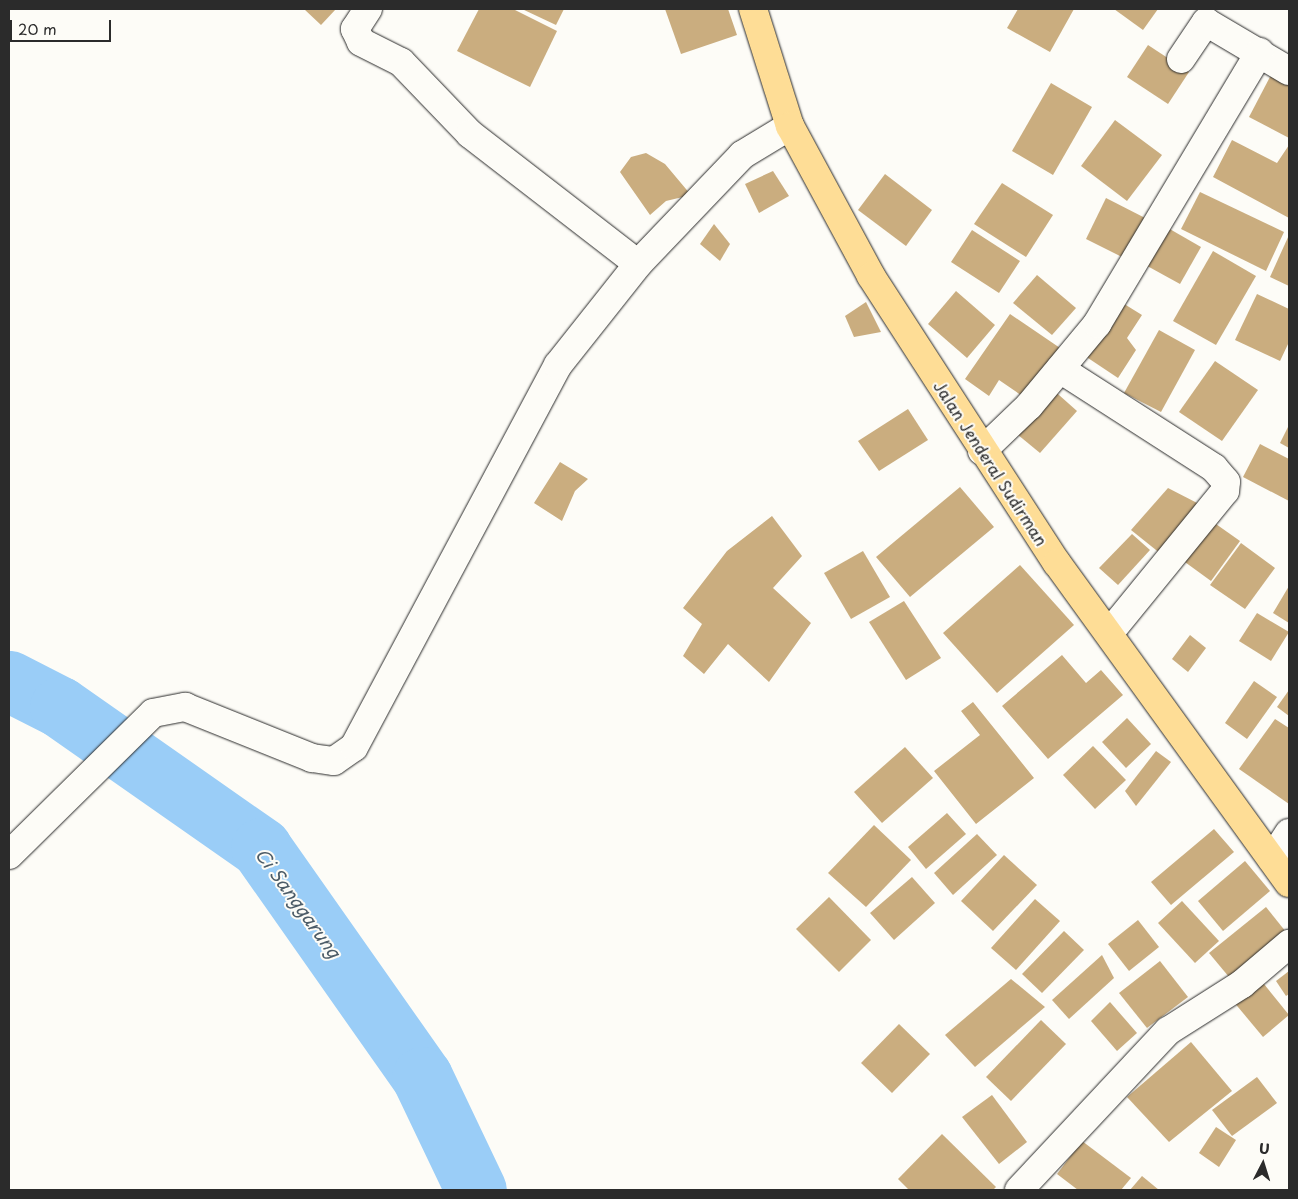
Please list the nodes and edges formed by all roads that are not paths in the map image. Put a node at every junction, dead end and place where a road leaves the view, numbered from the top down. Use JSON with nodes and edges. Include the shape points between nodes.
{"nodes":[{"id":1,"x":368,"y":9,"type":"edge"},
{"id":2,"x":753,"y":9,"type":"edge"},
{"id":3,"x":1213,"y":16,"type":"edge"},
{"id":4,"x":1260,"y":52,"type":"junction"},
{"id":5,"x":1181,"y":60,"type":"dead end"},
{"id":6,"x":1289,"y":71,"type":"edge"},
{"id":7,"x":790,"y":126,"type":"junction"},
{"id":8,"x":638,"y":264,"type":"junction"},
{"id":9,"x":1060,"y":369,"type":"junction"},
{"id":10,"x":982,"y":450,"type":"junction"},
{"id":11,"x":1110,"y":632,"type":"junction"},
{"id":12,"x":1289,"y":834,"type":"edge"},
{"id":13,"x":9,"y":855,"type":"edge"},
{"id":14,"x":1272,"y":859,"type":"junction"},
{"id":15,"x":1289,"y":883,"type":"edge"},
{"id":16,"x":1289,"y":944,"type":"edge"},
{"id":17,"x":1019,"y":1190,"type":"edge"}],
"edges":[{"from":1,"to":8,"type":"street","via":[[355,29],[361,42],[401,62],[470,134]]},
{"from":2,"to":7,"type":"main road","name":"Jalan Jenderal Sudirman"},
{"from":3,"to":4,"type":"street"},
{"from":3,"to":5,"type":"street"},
{"from":4,"to":6,"type":"street"},
{"from":4,"to":9,"type":"street","via":[[1097,324]]},
{"from":7,"to":8,"type":"street","via":[[742,155]]},
{"from":7,"to":10,"type":"main road","name":"Jalan Jenderal Sudirman","via":[[871,276]]},
{"from":8,"to":13,"type":"street","via":[[558,365],[354,747],[334,761],[312,758],[185,707],[154,713]]},
{"from":9,"to":10,"type":"street"},
{"from":9,"to":11,"type":"street","via":[[1214,468],[1226,482],[1225,491]]},
{"from":10,"to":11,"type":"main road","name":"Jalan Jenderal Sudirman"},
{"from":11,"to":14,"type":"main road","name":"Jalan Jenderal Sudirman"},
{"from":12,"to":14,"type":"street"},
{"from":14,"to":15,"type":"main road","name":"Jalan Jenderal Sudirman"},
{"from":16,"to":17,"type":"street","via":[[1242,984],[1168,1031]]}]}
